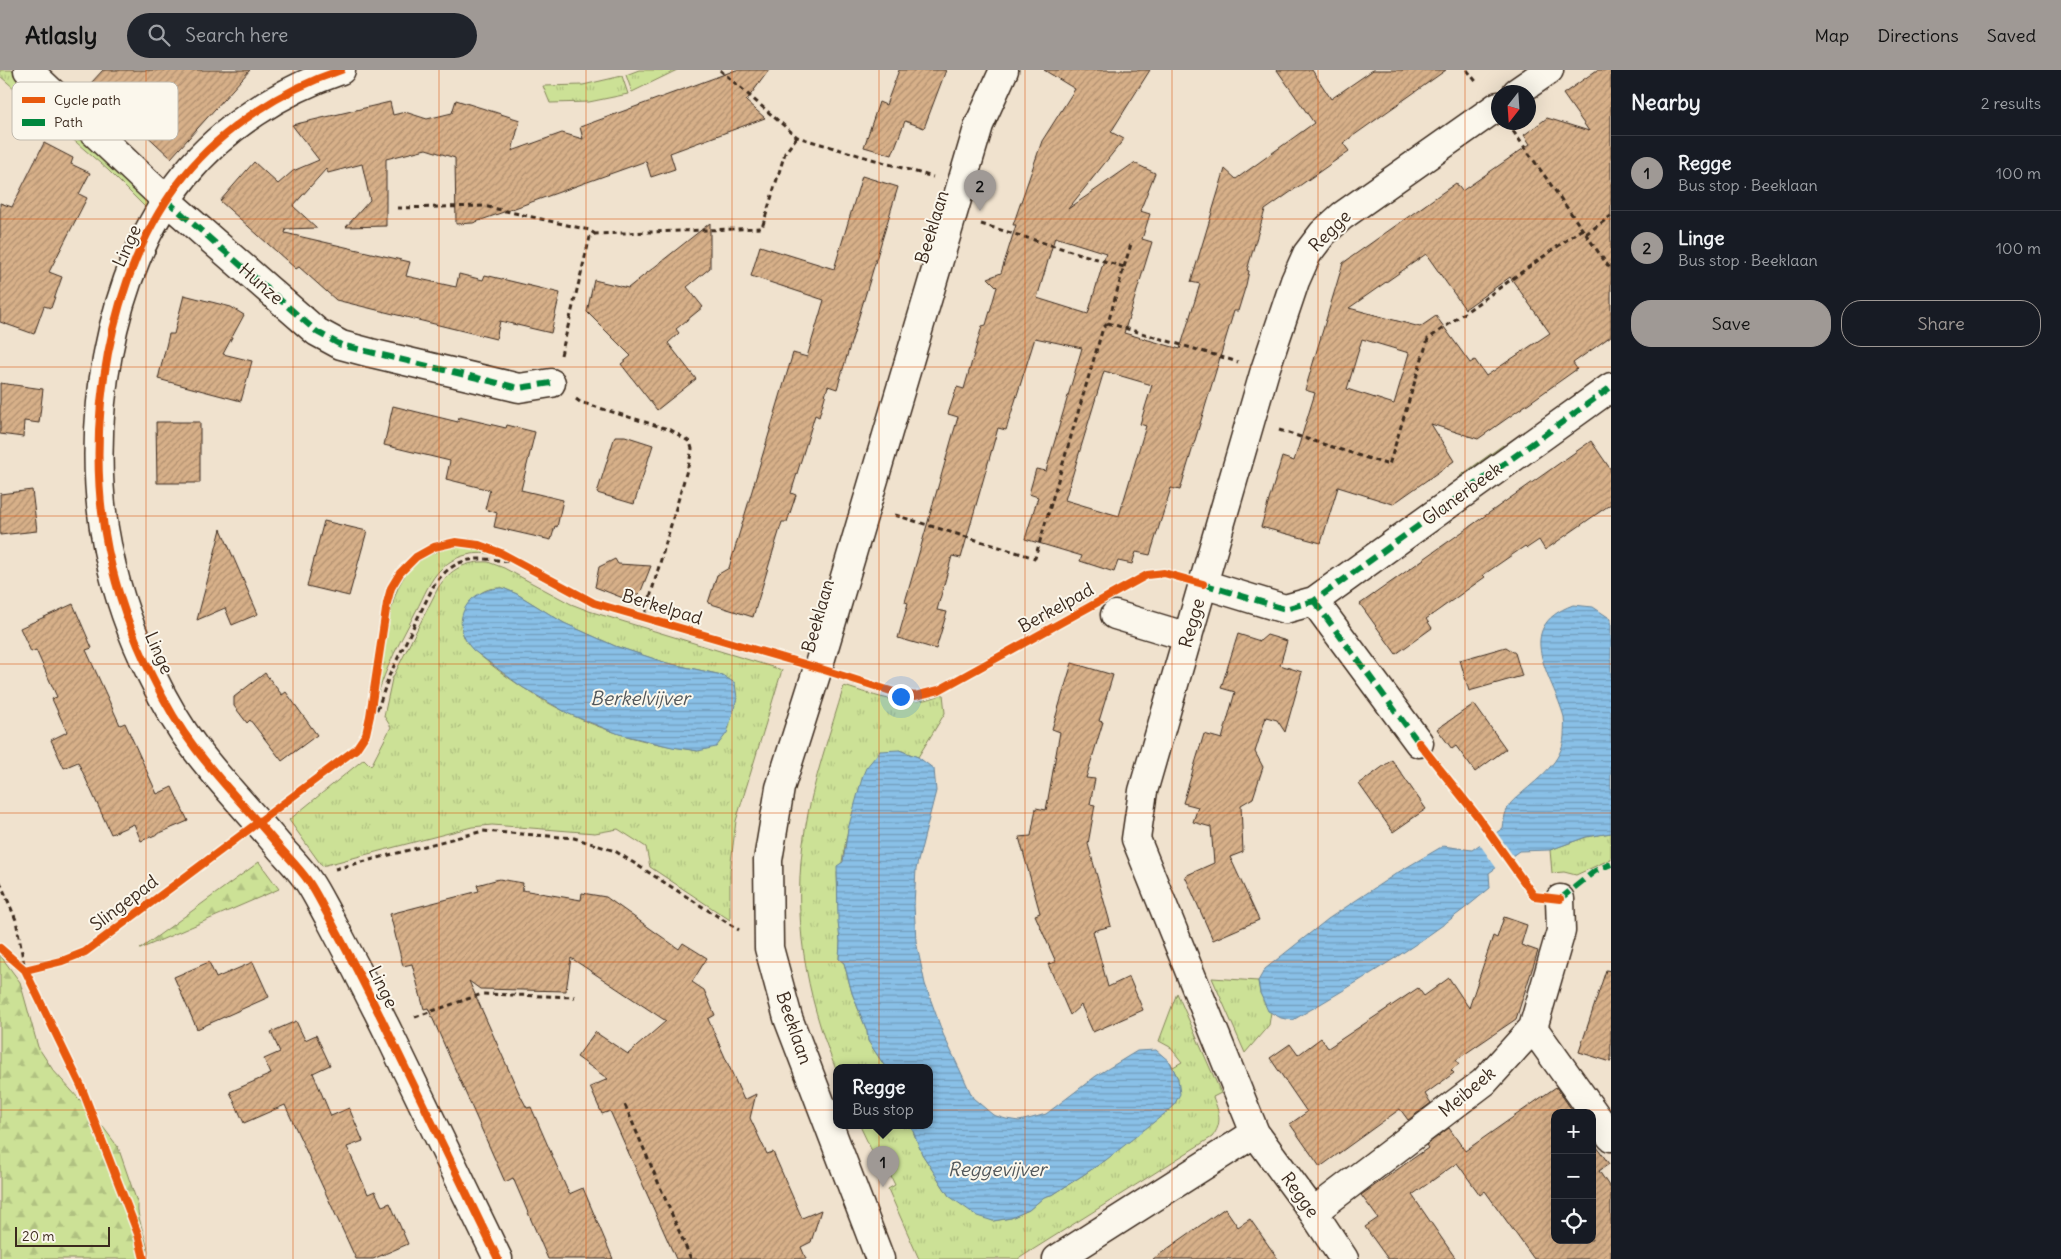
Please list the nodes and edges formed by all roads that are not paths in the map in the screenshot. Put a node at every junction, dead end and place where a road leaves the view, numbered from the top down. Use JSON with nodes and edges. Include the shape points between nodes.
{"nodes":[{"id":1,"x":28,"y":70,"type":"edge"},
{"id":2,"x":340,"y":70,"type":"edge"},
{"id":3,"x":1004,"y":70,"type":"edge"},
{"id":4,"x":1549,"y":70,"type":"edge"},
{"id":5,"x":41,"y":82,"type":"edge"},
{"id":6,"x":1527,"y":85,"type":"edge"},
{"id":7,"x":1491,"y":111,"type":"edge"},
{"id":8,"x":102,"y":140,"type":"edge"},
{"id":9,"x":166,"y":200,"type":"junction"},
{"id":10,"x":551,"y":383,"type":"road end"},
{"id":11,"x":1611,"y":387,"type":"edge"},
{"id":12,"x":1203,"y":584,"type":"junction"},
{"id":13,"x":1314,"y":602,"type":"junction"},
{"id":14,"x":1115,"y":615,"type":"dead end"},
{"id":15,"x":1188,"y":637,"type":"junction"},
{"id":16,"x":1419,"y":743,"type":"dead end"},
{"id":17,"x":1560,"y":899,"type":"dead end"},
{"id":18,"x":1533,"y":1028,"type":"junction"},
{"id":19,"x":1255,"y":1133,"type":"junction"},
{"id":20,"x":1611,"y":1137,"type":"edge"},
{"id":21,"x":1313,"y":1212,"type":"junction"},
{"id":22,"x":498,"y":1259,"type":"edge"},
{"id":23,"x":880,"y":1259,"type":"edge"},
{"id":24,"x":1057,"y":1259,"type":"edge"},
{"id":25,"x":1344,"y":1259,"type":"edge"}],
"edges":[{"from":1,"to":5,"type":"street","name":"Hunze"},
{"from":2,"to":9,"type":"street","name":"Linge","via":[[288,92],[237,126],[209,149]]},
{"from":3,"to":23,"type":"street","name":"Beeklaan","via":[[978,126],[951,214],[780,788],[768,860],[769,948],[788,1018]]},
{"from":4,"to":6,"type":"street"},
{"from":7,"to":12,"type":"street","name":"Regge","via":[[1342,216],[1323,233],[1300,266],[1265,370]]},
{"from":8,"to":9,"type":"street","name":"Hunze"},
{"from":9,"to":10,"type":"street","name":"Hunze","via":[[317,332],[341,345],[519,388]]},
{"from":9,"to":22,"type":"street","name":"Linge","via":[[132,268],[120,302],[102,396],[99,453],[103,516],[108,550],[124,610],[168,707],[195,749],[308,881],[353,960]]},
{"from":11,"to":13,"type":"street","name":"Glanerbeek"},
{"from":12,"to":13,"type":"street","name":"Glanerbeek","via":[[1285,609]]},
{"from":12,"to":15,"type":"street","name":"Regge"},
{"from":13,"to":16,"type":"street"},
{"from":14,"to":15,"type":"street"},
{"from":15,"to":19,"type":"street","name":"Regge","via":[[1143,791],[1136,838]]},
{"from":17,"to":18,"type":"street","name":"Meibeek","via":[[1561,930]]},
{"from":18,"to":20,"type":"street"},
{"from":18,"to":21,"type":"street","name":"Meibeek","via":[[1484,1082]]},
{"from":19,"to":21,"type":"street","name":"Regge"},
{"from":19,"to":24,"type":"street"},
{"from":21,"to":25,"type":"street","name":"Regge"}]}
